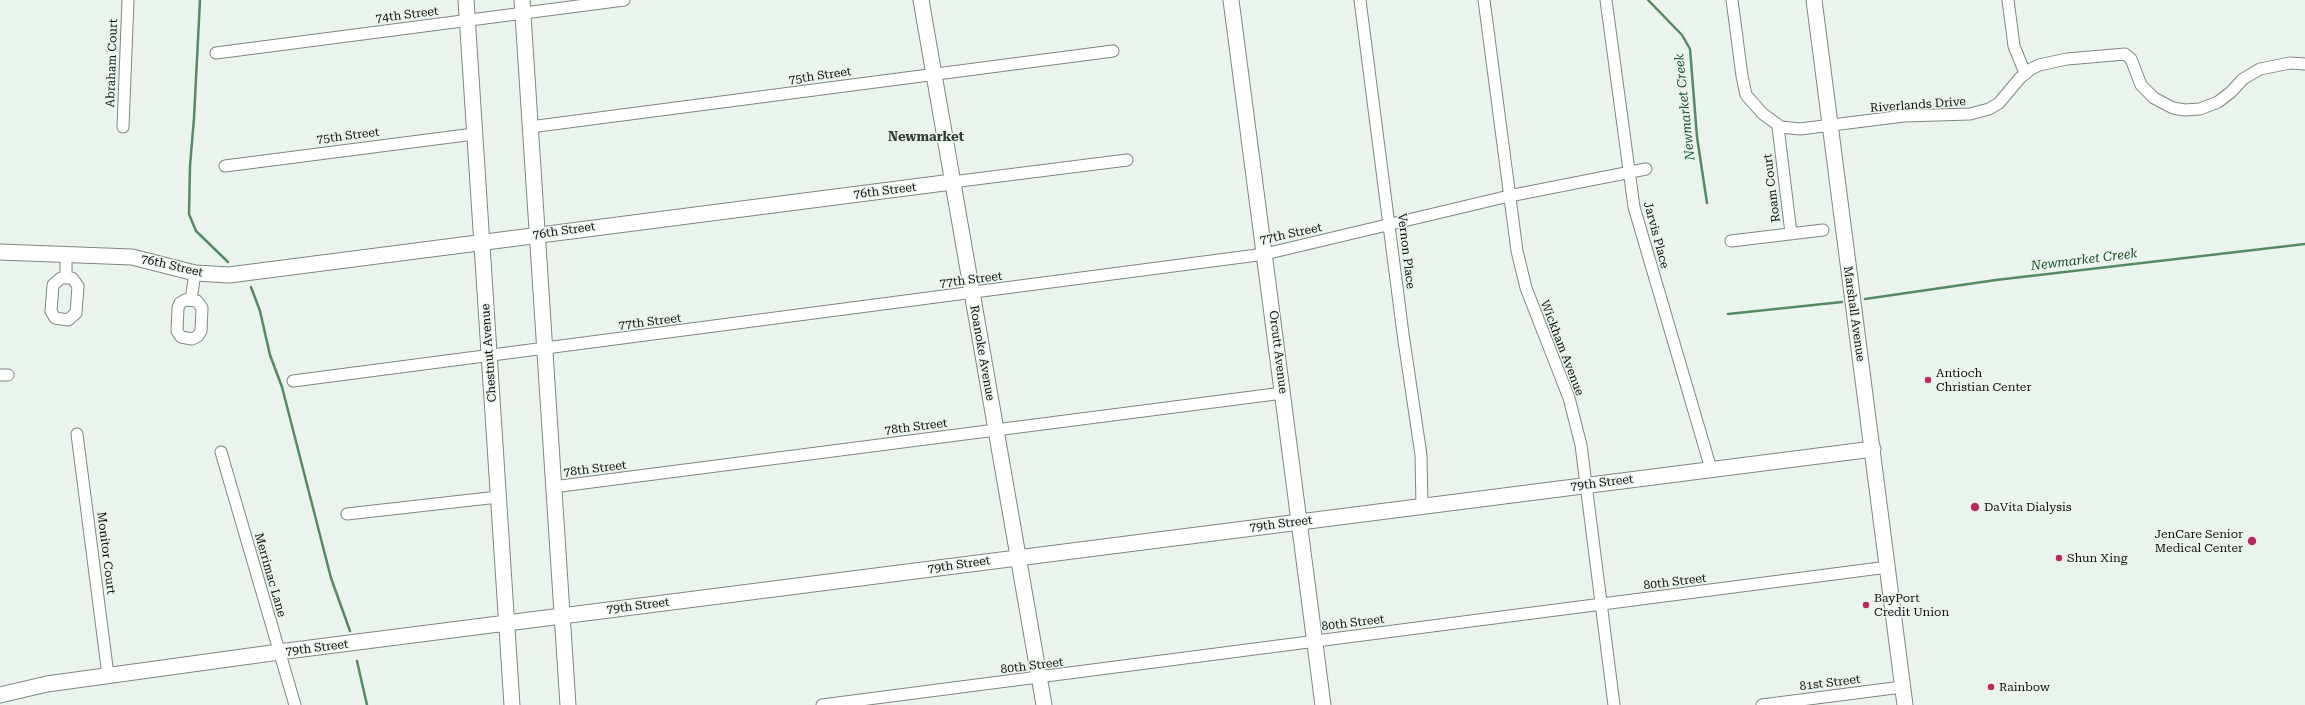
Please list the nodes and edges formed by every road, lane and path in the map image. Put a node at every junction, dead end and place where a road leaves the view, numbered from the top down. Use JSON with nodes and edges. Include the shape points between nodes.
{"nodes":[{"id":1,"x":128,"y":0,"type":"edge"},
{"id":2,"x":466,"y":0,"type":"edge"},
{"id":3,"x":624,"y":0,"type":"edge"},
{"id":4,"x":921,"y":0,"type":"edge"},
{"id":5,"x":1231,"y":0,"type":"edge"},
{"id":6,"x":1360,"y":0,"type":"edge"},
{"id":7,"x":1484,"y":0,"type":"edge"},
{"id":8,"x":1606,"y":0,"type":"edge"},
{"id":9,"x":1732,"y":0,"type":"edge"},
{"id":10,"x":1814,"y":0,"type":"edge"},
{"id":11,"x":2008,"y":0,"type":"edge"},
{"id":12,"x":522,"y":7,"type":"edge"},
{"id":13,"x":467,"y":21,"type":"junction"},
{"id":14,"x":1113,"y":51,"type":"dead end"},
{"id":15,"x":216,"y":53,"type":"dead end"},
{"id":16,"x":2305,"y":64,"type":"edge"},
{"id":17,"x":2025,"y":73,"type":"junction"},
{"id":18,"x":934,"y":74,"type":"junction"},
{"id":19,"x":1830,"y":125,"type":"junction"},
{"id":20,"x":123,"y":126,"type":"dead end"},
{"id":21,"x":530,"y":127,"type":"junction"},
{"id":22,"x":1778,"y":127,"type":"junction"},
{"id":23,"x":474,"y":134,"type":"junction"},
{"id":24,"x":1127,"y":160,"type":"dead end"},
{"id":25,"x":225,"y":166,"type":"dead end"},
{"id":26,"x":1646,"y":169,"type":"dead end"},
{"id":27,"x":1628,"y":173,"type":"junction"},
{"id":28,"x":952,"y":182,"type":"junction"},
{"id":29,"x":1509,"y":196,"type":"junction"},
{"id":30,"x":1389,"y":224,"type":"junction"},
{"id":31,"x":1823,"y":230,"type":"dead end"},
{"id":32,"x":1791,"y":233,"type":"junction"},
{"id":33,"x":536,"y":235,"type":"junction"},
{"id":34,"x":1731,"y":240,"type":"dead end"},
{"id":35,"x":481,"y":243,"type":"junction"},
{"id":36,"x":0,"y":249,"type":"edge"},
{"id":37,"x":66,"y":253,"type":"junction"},
{"id":38,"x":1265,"y":254,"type":"junction"},
{"id":39,"x":195,"y":273,"type":"junction"},
{"id":40,"x":66,"y":278,"type":"dead end"},
{"id":41,"x":972,"y":294,"type":"junction"},
{"id":42,"x":191,"y":300,"type":"dead end"},
{"id":43,"x":544,"y":348,"type":"junction"},
{"id":44,"x":489,"y":354,"type":"junction"},
{"id":45,"x":293,"y":381,"type":"dead end"},
{"id":46,"x":1283,"y":393,"type":"junction"},
{"id":47,"x":996,"y":429,"type":"junction"},
{"id":48,"x":77,"y":434,"type":"dead end"},
{"id":49,"x":1873,"y":449,"type":"junction"},
{"id":50,"x":221,"y":452,"type":"dead end"},
{"id":51,"x":1711,"y":470,"type":"junction"},
{"id":52,"x":1587,"y":485,"type":"junction"},
{"id":53,"x":553,"y":487,"type":"junction"},
{"id":54,"x":498,"y":497,"type":"junction"},
{"id":55,"x":1422,"y":506,"type":"junction"},
{"id":56,"x":347,"y":514,"type":"dead end"},
{"id":57,"x":1299,"y":522,"type":"junction"},
{"id":58,"x":1018,"y":558,"type":"junction"},
{"id":59,"x":1888,"y":567,"type":"junction"},
{"id":60,"x":1601,"y":604,"type":"junction"},
{"id":61,"x":562,"y":616,"type":"junction"},
{"id":62,"x":507,"y":623,"type":"junction"},
{"id":63,"x":1314,"y":641,"type":"junction"},
{"id":64,"x":279,"y":652,"type":"junction"},
{"id":65,"x":108,"y":675,"type":"junction"},
{"id":66,"x":1039,"y":678,"type":"junction"},
{"id":67,"x":1902,"y":687,"type":"junction"},
{"id":68,"x":0,"y":695,"type":"edge"},
{"id":69,"x":295,"y":705,"type":"edge"},
{"id":70,"x":512,"y":705,"type":"edge"},
{"id":71,"x":568,"y":705,"type":"edge"},
{"id":72,"x":822,"y":705,"type":"edge"},
{"id":73,"x":1044,"y":705,"type":"edge"},
{"id":74,"x":1323,"y":705,"type":"edge"},
{"id":75,"x":1614,"y":705,"type":"edge"},
{"id":76,"x":1762,"y":705,"type":"edge"},
{"id":77,"x":1905,"y":705,"type":"edge"}],
"edges":[{"from":1,"to":20,"type":"street","name":"Abraham Court"},
{"from":2,"to":13,"type":"street","name":"Chestnut Avenue"},
{"from":3,"to":12,"type":"street","name":"74th Street"},
{"from":4,"to":18,"type":"street","name":"Roanoke Avenue"},
{"from":5,"to":38,"type":"street","name":"Orcutt Avenue"},
{"from":6,"to":30,"type":"street","name":"Vernon Place"},
{"from":7,"to":29,"type":"street","name":"Wickham Avenue"},
{"from":8,"to":27,"type":"street","name":"Jarvis Place"},
{"from":9,"to":22,"type":"street","via":[[1746,95]]},
{"from":10,"to":19,"type":"street","name":"Marshall Avenue"},
{"from":11,"to":17,"type":"street","via":[[2014,46]]},
{"from":12,"to":13,"type":"street","name":"74th Street"},
{"from":12,"to":21,"type":"street"},
{"from":13,"to":15,"type":"street","name":"74th Street"},
{"from":13,"to":23,"type":"street","name":"Chestnut Avenue"},
{"from":14,"to":18,"type":"street","name":"75th Street"},
{"from":16,"to":17,"type":"street","name":"Riverlands Drive","via":[[2290,63],[2260,69],[2243,79],[2218,102],[2191,110],[2173,108],[2154,98],[2141,85],[2131,59],[2125,54],[2060,61],[2039,65]]},
{"from":17,"to":19,"type":"street","name":"Riverlands Drive","via":[[2004,99],[1983,111],[1957,116],[1910,116]]},
{"from":18,"to":21,"type":"street","name":"75th Street"},
{"from":18,"to":28,"type":"street","name":"Roanoke Avenue"},
{"from":19,"to":22,"type":"street","via":[[1800,129]]},
{"from":19,"to":49,"type":"street","name":"Marshall Avenue"},
{"from":21,"to":33,"type":"street"},
{"from":22,"to":32,"type":"street","name":"Roam Court"},
{"from":23,"to":25,"type":"street","name":"75th Street"},
{"from":23,"to":35,"type":"street","name":"Chestnut Avenue"},
{"from":24,"to":28,"type":"street","name":"76th Street"},
{"from":26,"to":27,"type":"street","name":"77th Street"},
{"from":27,"to":29,"type":"street","name":"77th Street"},
{"from":27,"to":51,"type":"street","name":"Jarvis Place","via":[[1636,214]]},
{"from":28,"to":33,"type":"street","name":"76th Street"},
{"from":28,"to":41,"type":"street","name":"Roanoke Avenue"},
{"from":29,"to":30,"type":"street","name":"77th Street"},
{"from":29,"to":52,"type":"street","name":"Wickham Avenue","via":[[1517,251],[1526,288],[1569,398],[1581,445]]},
{"from":30,"to":38,"type":"street","name":"77th Street"},
{"from":30,"to":55,"type":"street","name":"Vernon Place","via":[[1421,455]]},
{"from":31,"to":32,"type":"street"},
{"from":32,"to":34,"type":"street","name":"Roam Court"},
{"from":33,"to":35,"type":"street","name":"76th Street"},
{"from":33,"to":43,"type":"street"},
{"from":35,"to":39,"type":"street","name":"76th Street","via":[[229,275]]},
{"from":35,"to":44,"type":"street","name":"Chestnut Avenue"},
{"from":36,"to":37,"type":"street","name":"76th Street"},
{"from":37,"to":39,"type":"street","name":"76th Street","via":[[132,257]]},
{"from":37,"to":40,"type":"street"},
{"from":38,"to":41,"type":"street","name":"77th Street"},
{"from":38,"to":46,"type":"street","name":"Orcutt Avenue"},
{"from":39,"to":42,"type":"street"},
{"from":41,"to":43,"type":"street","name":"77th Street"},
{"from":41,"to":47,"type":"street","name":"Roanoke Avenue"},
{"from":43,"to":44,"type":"street","name":"77th Street"},
{"from":43,"to":53,"type":"street"},
{"from":44,"to":45,"type":"street","name":"77th Street"},
{"from":44,"to":54,"type":"street","name":"Chestnut Avenue"},
{"from":46,"to":47,"type":"street","name":"78th Street"},
{"from":46,"to":57,"type":"street","name":"Orcutt Avenue"},
{"from":47,"to":53,"type":"street","name":"78th Street"},
{"from":47,"to":58,"type":"street","name":"Roanoke Avenue"},
{"from":48,"to":65,"type":"street","name":"Monitor Court"},
{"from":49,"to":51,"type":"street","name":"79th Street"},
{"from":49,"to":59,"type":"street","name":"Marshall Avenue"},
{"from":50,"to":64,"type":"street","name":"Merrimac Lane"},
{"from":51,"to":52,"type":"street","name":"79th Street"},
{"from":52,"to":55,"type":"street","name":"79th Street"},
{"from":52,"to":60,"type":"street","name":"Wickham Avenue"},
{"from":53,"to":61,"type":"street"},
{"from":54,"to":56,"type":"street"},
{"from":54,"to":62,"type":"street","name":"Chestnut Avenue"},
{"from":55,"to":57,"type":"street","name":"79th Street"},
{"from":57,"to":58,"type":"street","name":"79th Street"},
{"from":57,"to":63,"type":"street","name":"Orcutt Avenue"},
{"from":58,"to":61,"type":"street","name":"79th Street"},
{"from":58,"to":66,"type":"street","name":"Roanoke Avenue"},
{"from":59,"to":60,"type":"street","name":"80th Street"},
{"from":59,"to":67,"type":"street","name":"Marshall Avenue"},
{"from":60,"to":63,"type":"street","name":"80th Street"},
{"from":60,"to":75,"type":"street","name":"Wickham Avenue"},
{"from":61,"to":62,"type":"street","name":"79th Street"},
{"from":61,"to":71,"type":"street"},
{"from":62,"to":64,"type":"street","name":"79th Street"},
{"from":62,"to":70,"type":"street","name":"Chestnut Avenue"},
{"from":63,"to":66,"type":"street","name":"80th Street"},
{"from":63,"to":74,"type":"street","name":"Orcutt Avenue"},
{"from":64,"to":65,"type":"street","name":"79th Street"},
{"from":64,"to":69,"type":"street","name":"Merrimac Lane"},
{"from":65,"to":68,"type":"street","name":"79th Street","via":[[47,684]]},
{"from":66,"to":72,"type":"street","name":"80th Street"},
{"from":66,"to":73,"type":"street","name":"Roanoke Avenue"},
{"from":67,"to":76,"type":"street","name":"81st Street"},
{"from":67,"to":77,"type":"street","name":"Marshall Avenue"}]}
